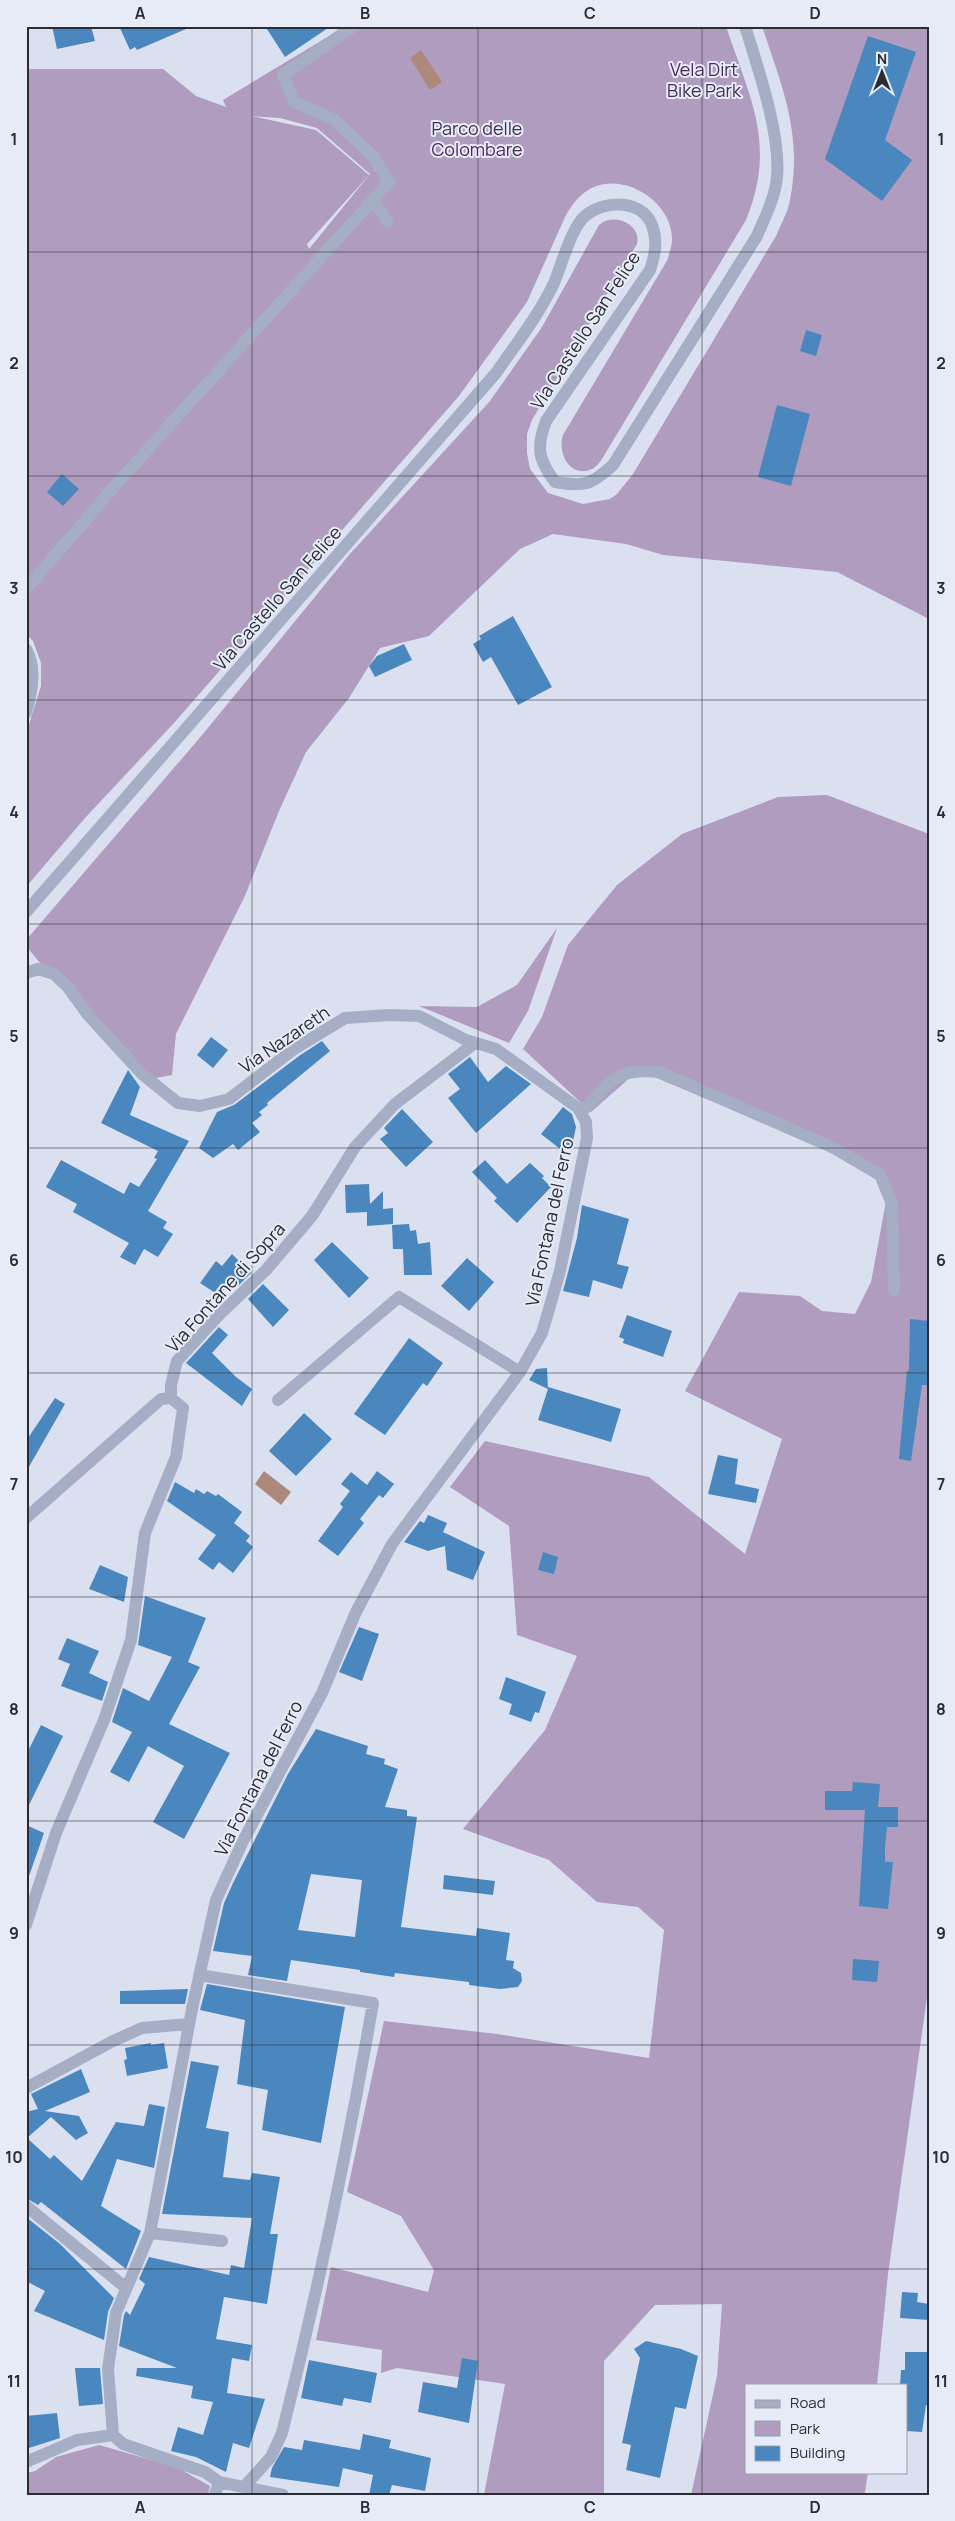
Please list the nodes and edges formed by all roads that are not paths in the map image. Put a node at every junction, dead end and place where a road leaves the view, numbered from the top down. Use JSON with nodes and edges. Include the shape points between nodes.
{"nodes":[{"id":1,"x":354,"y":26,"type":"edge"},
{"id":2,"x":745,"y":26,"type":"edge"},
{"id":3,"x":373,"y":200,"type":"junction"},
{"id":4,"x":387,"y":221,"type":"dead end"},
{"id":5,"x":26,"y":589,"type":"edge"},
{"id":6,"x":26,"y":649,"type":"edge"},
{"id":7,"x":26,"y":713,"type":"edge"},
{"id":8,"x":26,"y":912,"type":"edge"},
{"id":9,"x":26,"y":973,"type":"edge"},
{"id":10,"x":476,"y":1043,"type":"junction"},
{"id":11,"x":581,"y":1112,"type":"junction"},
{"id":12,"x":894,"y":1290,"type":"dead end"},
{"id":13,"x":520,"y":1372,"type":"junction"},
{"id":14,"x":171,"y":1398,"type":"junction"},
{"id":15,"x":278,"y":1400,"type":"dead end"},
{"id":16,"x":26,"y":1518,"type":"edge"},
{"id":17,"x":26,"y":1925,"type":"edge"},
{"id":18,"x":199,"y":1975,"type":"junction"},
{"id":19,"x":189,"y":2024,"type":"junction"},
{"id":20,"x":26,"y":2088,"type":"edge"},
{"id":21,"x":26,"y":2206,"type":"edge"},
{"id":22,"x":150,"y":2233,"type":"junction"},
{"id":23,"x":222,"y":2241,"type":"dead end"},
{"id":24,"x":126,"y":2288,"type":"junction"},
{"id":25,"x":113,"y":2435,"type":"junction"},
{"id":26,"x":26,"y":2462,"type":"edge"},
{"id":27,"x":219,"y":2482,"type":"junction"},
{"id":28,"x":244,"y":2487,"type":"junction"},
{"id":29,"x":215,"y":2495,"type":"edge"},
{"id":30,"x":283,"y":2495,"type":"edge"}],
"edges":[{"from":1,"to":3,"type":"street","via":[[283,75],[294,102],[333,119],[373,156],[389,182]]},
{"from":2,"to":8,"type":"street","name":"Via Castello San Felice","via":[[768,105],[775,148],[777,177],[769,209],[756,236],[613,465],[596,481],[575,485],[555,482],[540,453],[540,438],[546,421],[650,270],[656,251],[652,224],[639,210],[622,204],[590,211],[579,222],[553,284],[496,373]]},
{"from":3,"to":4,"type":"street"},
{"from":3,"to":5,"type":"street"},
{"from":6,"to":7,"type":"street","via":[[32,660],[32,685]]},
{"from":9,"to":10,"type":"street","name":"Via Nazareth","via":[[38,969],[54,974],[68,986],[88,1015],[142,1074],[178,1102],[200,1106],[229,1099],[294,1049],[345,1018],[419,1016]]},
{"from":10,"to":11,"type":"street","via":[[496,1049],[545,1082]]},
{"from":10,"to":14,"type":"street","name":"Via Fontane di Sopra","via":[[395,1104],[354,1147],[312,1216],[266,1270],[177,1361]]},
{"from":11,"to":12,"type":"street","via":[[611,1080],[637,1070],[660,1072],[834,1148],[880,1176],[892,1204]]},
{"from":11,"to":13,"type":"street","name":"Via Fontana del Ferro","via":[[586,1122],[587,1138],[560,1271],[542,1333]]},
{"from":13,"to":15,"type":"street","via":[[399,1297]]},
{"from":13,"to":18,"type":"street","name":"Via Fontana del Ferro","via":[[392,1544],[356,1612],[322,1693],[243,1841],[216,1900]]},
{"from":14,"to":16,"type":"street","via":[[161,1399]]},
{"from":14,"to":17,"type":"street","via":[[183,1408],[176,1457],[145,1533],[131,1640],[104,1720],[56,1834]]},
{"from":18,"to":19,"type":"street","name":"Via Fontana del Ferro"},
{"from":18,"to":28,"type":"street","via":[[372,2003],[324,2259],[282,2433],[271,2457]]},
{"from":19,"to":20,"type":"street","via":[[142,2028]]},
{"from":19,"to":22,"type":"street","name":"Via Fontana del Ferro"},
{"from":21,"to":24,"type":"street"},
{"from":22,"to":23,"type":"street"},
{"from":22,"to":24,"type":"street","name":"Via Fontana del Ferro"},
{"from":24,"to":25,"type":"street","name":"Via Fontana del Ferro","via":[[116,2313],[109,2352]]},
{"from":25,"to":26,"type":"street","via":[[77,2440]]},
{"from":25,"to":27,"type":"street","via":[[123,2444],[205,2472]]},
{"from":27,"to":28,"type":"street"},
{"from":27,"to":29,"type":"street"},
{"from":28,"to":30,"type":"street"}]}
